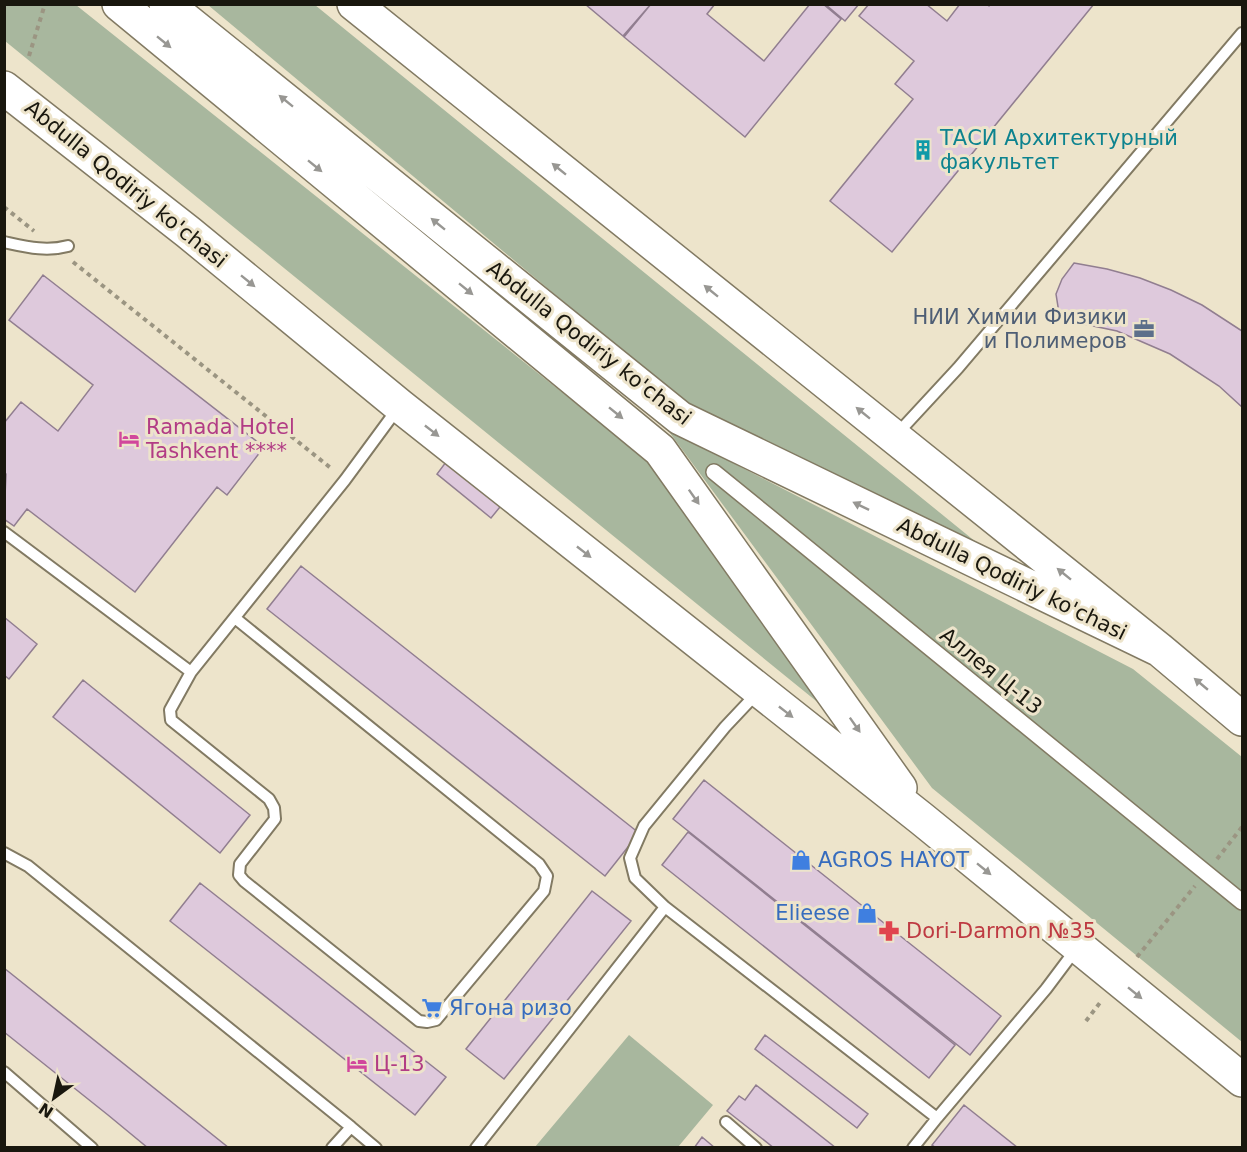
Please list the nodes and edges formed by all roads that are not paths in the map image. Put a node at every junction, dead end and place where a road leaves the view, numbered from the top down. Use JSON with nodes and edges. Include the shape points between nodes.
{"nodes":[{"id":1,"x":119,"y":4,"type":"edge"},
{"id":2,"x":166,"y":4,"type":"edge"},
{"id":3,"x":356,"y":5,"type":"edge"},
{"id":4,"x":1242,"y":33,"type":"edge"},
{"id":5,"x":4,"y":88,"type":"edge"},
{"id":6,"x":4,"y":242,"type":"edge"},
{"id":7,"x":63,"y":248,"type":"road end"},
{"id":8,"x":400,"y":406,"type":"junction"},
{"id":9,"x":893,"y":438,"type":"junction"},
{"id":10,"x":714,"y":472,"type":"dead end"},
{"id":11,"x":4,"y":532,"type":"edge"},
{"id":12,"x":235,"y":618,"type":"junction"},
{"id":13,"x":1160,"y":650,"type":"junction"},
{"id":14,"x":191,"y":672,"type":"junction"},
{"id":15,"x":759,"y":690,"type":"junction"},
{"id":16,"x":1242,"y":719,"type":"edge"},
{"id":17,"x":922,"y":819,"type":"junction"},
{"id":18,"x":4,"y":853,"type":"edge"},
{"id":19,"x":1242,"y":902,"type":"edge"},
{"id":20,"x":665,"y":907,"type":"junction"},
{"id":21,"x":1078,"y":946,"type":"junction"},
{"id":22,"x":4,"y":1072,"type":"edge"},
{"id":23,"x":1242,"y":1080,"type":"edge"},
{"id":24,"x":937,"y":1118,"type":"junction"},
{"id":25,"x":726,"y":1122,"type":"dead end"},
{"id":26,"x":351,"y":1127,"type":"junction"},
{"id":27,"x":92,"y":1148,"type":"edge"},
{"id":28,"x":332,"y":1148,"type":"edge"},
{"id":29,"x":376,"y":1148,"type":"edge"},
{"id":30,"x":476,"y":1148,"type":"edge"},
{"id":31,"x":756,"y":1148,"type":"edge"},
{"id":32,"x":913,"y":1148,"type":"edge"}],
"edges":[{"from":1,"to":17,"type":"main road","name":"Abdulla Qodiriy ko'chasi","one_way":true,"via":[[660,450]]},
{"from":13,"to":2,"type":"main road","name":"Abdulla Qodiriy ko'chasi","one_way":true,"via":[[680,418]]},
{"from":9,"to":3,"type":"main road","name":"Abdulla Qodiriy ko'chasi","one_way":true},
{"from":4,"to":9,"type":"lane","via":[[958,368]]},
{"from":5,"to":8,"type":"main road","name":"Abdulla Qodiriy ko'chasi","one_way":true},
{"from":6,"to":7,"type":"lane","via":[[40,250]]},
{"from":8,"to":12,"type":"lane"},
{"from":8,"to":15,"type":"main road","name":"Abdulla Qodiriy ko'chasi","one_way":true},
{"from":13,"to":9,"type":"main road","name":"Abdulla Qodiriy ko'chasi","one_way":true},
{"from":10,"to":19,"type":"street","name":"Аллея Ц-13"},
{"from":11,"to":14,"type":"lane"},
{"from":12,"to":14,"type":"lane"},
{"from":12,"to":14,"type":"lane","via":[[539,864],[547,876],[544,891],[436,1020],[419,1021],[239,875],[240,864],[275,819],[274,808],[269,799],[171,720],[170,710]]},
{"from":16,"to":13,"type":"main road","name":"Abdulla Qodiriy ko'chasi","one_way":true},
{"from":15,"to":17,"type":"main road","name":"Abdulla Qodiriy ko'chasi","one_way":true},
{"from":15,"to":20,"type":"lane","via":[[644,826],[630,858],[635,878]]},
{"from":17,"to":21,"type":"main road","name":"Abdulla Qodiriy ko'chasi","one_way":true},
{"from":18,"to":26,"type":"lane","via":[[28,866]]},
{"from":20,"to":24,"type":"lane"},
{"from":20,"to":30,"type":"lane"},
{"from":21,"to":23,"type":"main road","name":"Abdulla Qodiriy ko'chasi","one_way":true},
{"from":21,"to":24,"type":"lane"},
{"from":22,"to":27,"type":"lane"},
{"from":24,"to":32,"type":"lane"},
{"from":25,"to":31,"type":"lane"},
{"from":26,"to":28,"type":"lane"},
{"from":26,"to":29,"type":"lane"}]}
